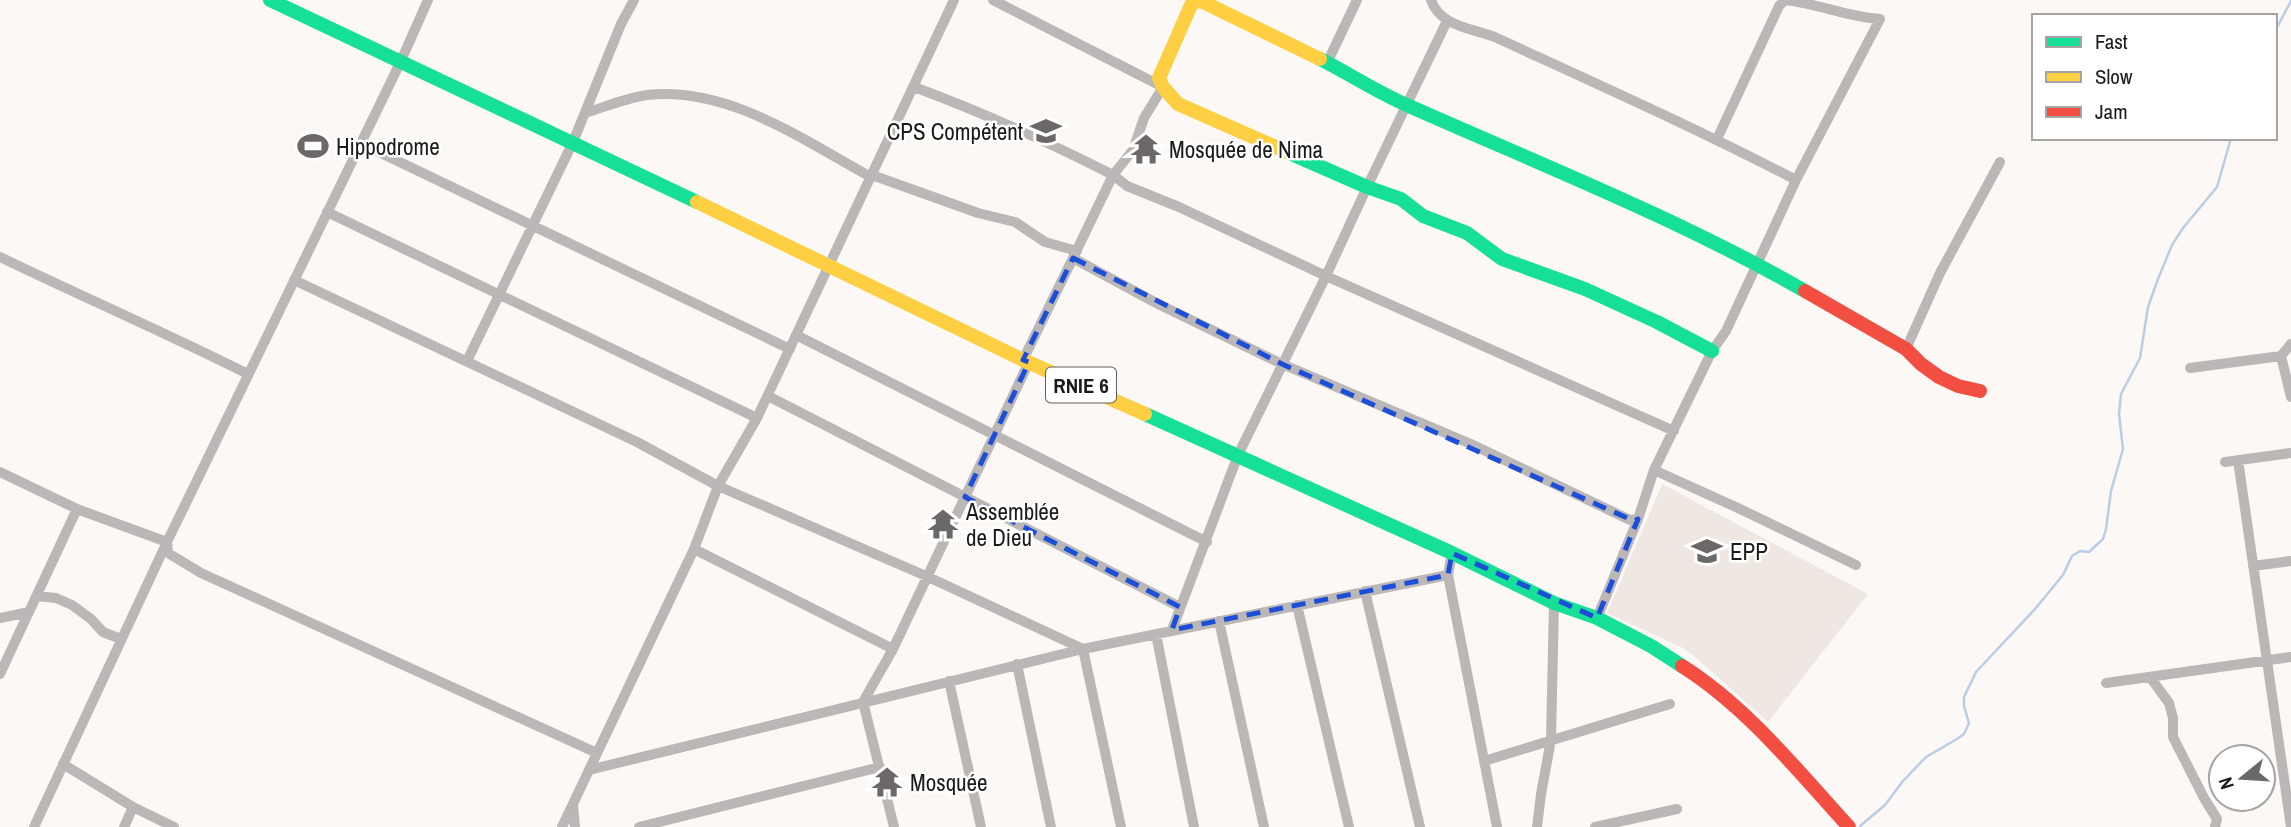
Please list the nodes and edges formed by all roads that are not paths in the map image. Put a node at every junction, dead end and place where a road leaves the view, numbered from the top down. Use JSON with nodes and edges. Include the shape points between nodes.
{"nodes":[{"id":1,"x":270,"y":0,"type":"edge"},
{"id":2,"x":428,"y":0,"type":"edge"},
{"id":3,"x":634,"y":0,"type":"edge"},
{"id":4,"x":954,"y":0,"type":"edge"},
{"id":5,"x":993,"y":0,"type":"edge"},
{"id":6,"x":1357,"y":0,"type":"edge"},
{"id":7,"x":1431,"y":0,"type":"edge"},
{"id":8,"x":1785,"y":0,"type":"edge"},
{"id":9,"x":1447,"y":21,"type":"junction"},
{"id":10,"x":1327,"y":63,"type":"junction"},
{"id":11,"x":400,"y":64,"type":"junction"},
{"id":12,"x":914,"y":87,"type":"junction"},
{"id":13,"x":1163,"y":87,"type":"junction"},
{"id":14,"x":1406,"y":106,"type":"junction"},
{"id":15,"x":584,"y":113,"type":"junction"},
{"id":16,"x":1717,"y":139,"type":"junction"},
{"id":17,"x":573,"y":142,"type":"junction"},
{"id":18,"x":360,"y":143,"type":"junction"},
{"id":19,"x":2000,"y":162,"type":"dead end"},
{"id":20,"x":1113,"y":175,"type":"junction"},
{"id":21,"x":872,"y":176,"type":"junction"},
{"id":22,"x":1796,"y":180,"type":"junction"},
{"id":23,"x":1126,"y":187,"type":"junction"},
{"id":24,"x":1367,"y":187,"type":"junction"},
{"id":25,"x":1106,"y":190,"type":"junction"},
{"id":26,"x":327,"y":212,"type":"junction"},
{"id":27,"x":533,"y":226,"type":"junction"},
{"id":28,"x":1075,"y":255,"type":"junction"},
{"id":29,"x":0,"y":257,"type":"edge"},
{"id":30,"x":1758,"y":264,"type":"junction"},
{"id":31,"x":829,"y":267,"type":"junction"},
{"id":32,"x":1326,"y":276,"type":"junction"},
{"id":33,"x":294,"y":280,"type":"junction"},
{"id":34,"x":499,"y":295,"type":"junction"},
{"id":35,"x":796,"y":335,"type":"junction"},
{"id":36,"x":2291,"y":344,"type":"edge"},
{"id":37,"x":790,"y":349,"type":"junction"},
{"id":38,"x":1906,"y":349,"type":"junction"},
{"id":39,"x":1712,"y":351,"type":"junction"},
{"id":40,"x":2281,"y":356,"type":"junction"},
{"id":41,"x":467,"y":361,"type":"junction"},
{"id":42,"x":1026,"y":361,"type":"junction"},
{"id":43,"x":1282,"y":364,"type":"junction"},
{"id":44,"x":2190,"y":368,"type":"dead end"},
{"id":45,"x":248,"y":374,"type":"junction"},
{"id":46,"x":1980,"y":391,"type":"dead end"},
{"id":47,"x":768,"y":396,"type":"junction"},
{"id":48,"x":2291,"y":397,"type":"edge"},
{"id":49,"x":757,"y":418,"type":"junction"},
{"id":50,"x":1674,"y":431,"type":"junction"},
{"id":51,"x":995,"y":435,"type":"junction"},
{"id":52,"x":2291,"y":453,"type":"edge"},
{"id":53,"x":1238,"y":455,"type":"junction"},
{"id":54,"x":2238,"y":460,"type":"junction"},
{"id":55,"x":2225,"y":462,"type":"dead end"},
{"id":56,"x":1654,"y":470,"type":"junction"},
{"id":57,"x":0,"y":472,"type":"edge"},
{"id":58,"x":718,"y":486,"type":"junction"},
{"id":59,"x":965,"y":497,"type":"junction"},
{"id":60,"x":77,"y":509,"type":"junction"},
{"id":61,"x":1638,"y":519,"type":"junction"},
{"id":62,"x":167,"y":542,"type":"junction"},
{"id":63,"x":1207,"y":542,"type":"junction"},
{"id":64,"x":694,"y":549,"type":"junction"},
{"id":65,"x":1452,"y":553,"type":"junction"},
{"id":66,"x":2291,"y":561,"type":"edge"},
{"id":67,"x":1856,"y":565,"type":"dead end"},
{"id":68,"x":2253,"y":566,"type":"junction"},
{"id":69,"x":1448,"y":575,"type":"junction"},
{"id":70,"x":926,"y":576,"type":"junction"},
{"id":71,"x":1365,"y":591,"type":"junction"},
{"id":72,"x":37,"y":596,"type":"junction"},
{"id":73,"x":1554,"y":603,"type":"junction"},
{"id":74,"x":1297,"y":605,"type":"junction"},
{"id":75,"x":1181,"y":607,"type":"junction"},
{"id":76,"x":29,"y":612,"type":"junction"},
{"id":77,"x":0,"y":618,"type":"edge"},
{"id":78,"x":1597,"y":618,"type":"junction"},
{"id":79,"x":1220,"y":621,"type":"junction"},
{"id":80,"x":1172,"y":630,"type":"junction"},
{"id":81,"x":1156,"y":634,"type":"junction"},
{"id":82,"x":121,"y":639,"type":"junction"},
{"id":83,"x":892,"y":649,"type":"junction"},
{"id":84,"x":1083,"y":649,"type":"junction"},
{"id":85,"x":2291,"y":657,"type":"edge"},
{"id":86,"x":2266,"y":660,"type":"junction"},
{"id":87,"x":1017,"y":664,"type":"junction"},
{"id":88,"x":0,"y":674,"type":"edge"},
{"id":89,"x":2150,"y":677,"type":"junction"},
{"id":90,"x":949,"y":681,"type":"junction"},
{"id":91,"x":2106,"y":683,"type":"dead end"},
{"id":92,"x":863,"y":702,"type":"junction"},
{"id":93,"x":1670,"y":704,"type":"dead end"},
{"id":94,"x":1551,"y":740,"type":"junction"},
{"id":95,"x":597,"y":753,"type":"junction"},
{"id":96,"x":1484,"y":761,"type":"junction"},
{"id":97,"x":63,"y":764,"type":"junction"},
{"id":98,"x":880,"y":767,"type":"junction"},
{"id":99,"x":589,"y":770,"type":"junction"},
{"id":100,"x":573,"y":804,"type":"junction"},
{"id":101,"x":134,"y":807,"type":"junction"},
{"id":102,"x":1676,"y":809,"type":"dead end"},
{"id":103,"x":34,"y":827,"type":"edge"},
{"id":104,"x":124,"y":827,"type":"edge"},
{"id":105,"x":174,"y":827,"type":"edge"},
{"id":106,"x":562,"y":827,"type":"edge"},
{"id":107,"x":575,"y":827,"type":"edge"},
{"id":108,"x":639,"y":827,"type":"edge"},
{"id":109,"x":894,"y":827,"type":"edge"},
{"id":110,"x":981,"y":827,"type":"edge"},
{"id":111,"x":1051,"y":827,"type":"edge"},
{"id":112,"x":1121,"y":827,"type":"edge"},
{"id":113,"x":1194,"y":827,"type":"edge"},
{"id":114,"x":1264,"y":827,"type":"edge"},
{"id":115,"x":1349,"y":827,"type":"edge"},
{"id":116,"x":1420,"y":827,"type":"edge"},
{"id":117,"x":1497,"y":827,"type":"edge"},
{"id":118,"x":1537,"y":827,"type":"edge"},
{"id":119,"x":1595,"y":827,"type":"edge"},
{"id":120,"x":1849,"y":827,"type":"edge"},
{"id":121,"x":2215,"y":827,"type":"edge"},
{"id":122,"x":2291,"y":827,"type":"edge"}],
"edges":[{"from":1,"to":11,"type":"main road","number":"RNIE 6"},
{"from":2,"to":11,"type":"street"},
{"from":3,"to":15,"type":"street"},
{"from":4,"to":12,"type":"street"},
{"from":5,"to":13,"type":"street"},
{"from":6,"to":10,"type":"street"},
{"from":7,"to":9,"type":"street","via":[[1437,14]]},
{"from":8,"to":16,"type":"street"},
{"from":8,"to":22,"type":"street","via":[[1880,19]]},
{"from":9,"to":14,"type":"street"},
{"from":9,"to":16,"type":"street","via":[[1489,35]]},
{"from":10,"to":13,"type":"main road","via":[[1197,1],[1191,5],[1159,78]]},
{"from":10,"to":14,"type":"main road"},
{"from":11,"to":17,"type":"main road","number":"RNIE 6"},
{"from":11,"to":18,"type":"street"},
{"from":12,"to":20,"type":"street","via":[[1020,129]]},
{"from":12,"to":21,"type":"street"},
{"from":13,"to":20,"type":"street","via":[[1144,118],[1133,150]]},
{"from":13,"to":24,"type":"main road","via":[[1178,104]]},
{"from":14,"to":24,"type":"street"},
{"from":14,"to":30,"type":"main road"},
{"from":15,"to":17,"type":"street"},
{"from":15,"to":21,"type":"street","via":[[648,95],[716,101],[747,110]]},
{"from":16,"to":22,"type":"street"},
{"from":17,"to":27,"type":"street"},
{"from":17,"to":31,"type":"main road","number":"RNIE 6"},
{"from":18,"to":26,"type":"street"},
{"from":18,"to":27,"type":"street"},
{"from":19,"to":38,"type":"street","via":[[1940,273]]},
{"from":20,"to":23,"type":"street"},
{"from":20,"to":25,"type":"street"},
{"from":21,"to":28,"type":"street","via":[[1015,222]]},
{"from":21,"to":31,"type":"street"},
{"from":22,"to":30,"type":"street"},
{"from":23,"to":25,"type":"street"},
{"from":23,"to":32,"type":"street"},
{"from":24,"to":32,"type":"street"},
{"from":24,"to":39,"type":"main road","via":[[1467,233],[1502,260],[1585,289]]},
{"from":25,"to":28,"type":"street"},
{"from":26,"to":33,"type":"street"},
{"from":26,"to":34,"type":"street"},
{"from":27,"to":34,"type":"street"},
{"from":27,"to":37,"type":"street"},
{"from":28,"to":42,"type":"street"},
{"from":28,"to":43,"type":"street","via":[[1158,304]]},
{"from":29,"to":45,"type":"street"},
{"from":30,"to":38,"type":"main road"},
{"from":30,"to":39,"type":"street"},
{"from":31,"to":35,"type":"street"},
{"from":31,"to":42,"type":"main road","number":"RNIE 6"},
{"from":32,"to":43,"type":"street"},
{"from":32,"to":50,"type":"street"},
{"from":33,"to":41,"type":"street"},
{"from":33,"to":45,"type":"street"},
{"from":34,"to":41,"type":"street"},
{"from":34,"to":49,"type":"street"},
{"from":35,"to":37,"type":"street"},
{"from":35,"to":51,"type":"street"},
{"from":36,"to":40,"type":"street"},
{"from":37,"to":47,"type":"street"},
{"from":38,"to":46,"type":"main road","via":[[1919,364],[1960,389]]},
{"from":39,"to":50,"type":"street"},
{"from":40,"to":44,"type":"street"},
{"from":40,"to":48,"type":"street"},
{"from":41,"to":58,"type":"street"},
{"from":42,"to":51,"type":"street"},
{"from":42,"to":53,"type":"main road","number":"RNIE 6"},
{"from":43,"to":53,"type":"street"},
{"from":43,"to":61,"type":"street","via":[[1471,444],[1630,520]]},
{"from":45,"to":62,"type":"street"},
{"from":47,"to":49,"type":"street"},
{"from":47,"to":59,"type":"street"},
{"from":49,"to":58,"type":"street"},
{"from":50,"to":56,"type":"street"},
{"from":51,"to":59,"type":"street"},
{"from":51,"to":63,"type":"street"},
{"from":52,"to":54,"type":"street"},
{"from":53,"to":63,"type":"street"},
{"from":53,"to":65,"type":"main road","number":"RNIE 6"},
{"from":54,"to":55,"type":"street"},
{"from":54,"to":68,"type":"street"},
{"from":56,"to":61,"type":"street"},
{"from":56,"to":67,"type":"street"},
{"from":57,"to":60,"type":"street"},
{"from":58,"to":64,"type":"street"},
{"from":58,"to":70,"type":"street"},
{"from":59,"to":70,"type":"street"},
{"from":59,"to":75,"type":"street"},
{"from":60,"to":62,"type":"street"},
{"from":60,"to":72,"type":"street"},
{"from":61,"to":78,"type":"street"},
{"from":62,"to":82,"type":"street"},
{"from":62,"to":95,"type":"street","via":[[168,553],[201,573]]},
{"from":63,"to":75,"type":"street"},
{"from":64,"to":83,"type":"street"},
{"from":64,"to":95,"type":"street"},
{"from":65,"to":69,"type":"street"},
{"from":65,"to":73,"type":"main road","number":"RNIE 6"},
{"from":66,"to":68,"type":"street"},
{"from":68,"to":86,"type":"street"},
{"from":69,"to":71,"type":"street"},
{"from":69,"to":96,"type":"street"},
{"from":70,"to":83,"type":"street"},
{"from":70,"to":84,"type":"street"},
{"from":71,"to":74,"type":"street"},
{"from":71,"to":116,"type":"street"},
{"from":72,"to":76,"type":"street"},
{"from":72,"to":82,"type":"street","via":[[72,605],[103,632]]},
{"from":73,"to":78,"type":"main road","number":"RNIE 6"},
{"from":73,"to":94,"type":"street"},
{"from":74,"to":79,"type":"street"},
{"from":74,"to":115,"type":"street"},
{"from":75,"to":80,"type":"street"},
{"from":76,"to":77,"type":"street"},
{"from":76,"to":88,"type":"street"},
{"from":78,"to":120,"type":"main road","number":"RNIE 6","via":[[1701,677],[1756,726]]},
{"from":79,"to":80,"type":"street"},
{"from":79,"to":114,"type":"street"},
{"from":80,"to":81,"type":"street"},
{"from":81,"to":84,"type":"street"},
{"from":81,"to":113,"type":"street"},
{"from":82,"to":97,"type":"street"},
{"from":83,"to":92,"type":"street"},
{"from":84,"to":87,"type":"street"},
{"from":84,"to":112,"type":"street"},
{"from":85,"to":86,"type":"street"},
{"from":86,"to":89,"type":"street"},
{"from":86,"to":122,"type":"street"},
{"from":87,"to":90,"type":"street"},
{"from":87,"to":111,"type":"street"},
{"from":89,"to":91,"type":"street"},
{"from":89,"to":121,"type":"street","via":[[2169,703],[2173,737],[2217,819]]},
{"from":90,"to":92,"type":"street"},
{"from":90,"to":110,"type":"street"},
{"from":92,"to":98,"type":"street"},
{"from":92,"to":99,"type":"street"},
{"from":93,"to":94,"type":"street"},
{"from":94,"to":96,"type":"street"},
{"from":94,"to":118,"type":"street"},
{"from":95,"to":99,"type":"street"},
{"from":96,"to":117,"type":"street"},
{"from":97,"to":101,"type":"street"},
{"from":97,"to":103,"type":"street"},
{"from":98,"to":108,"type":"street"},
{"from":98,"to":109,"type":"street"},
{"from":99,"to":100,"type":"street"},
{"from":100,"to":106,"type":"street"},
{"from":100,"to":107,"type":"street"},
{"from":101,"to":104,"type":"street"},
{"from":101,"to":105,"type":"street"},
{"from":102,"to":119,"type":"street"}]}
